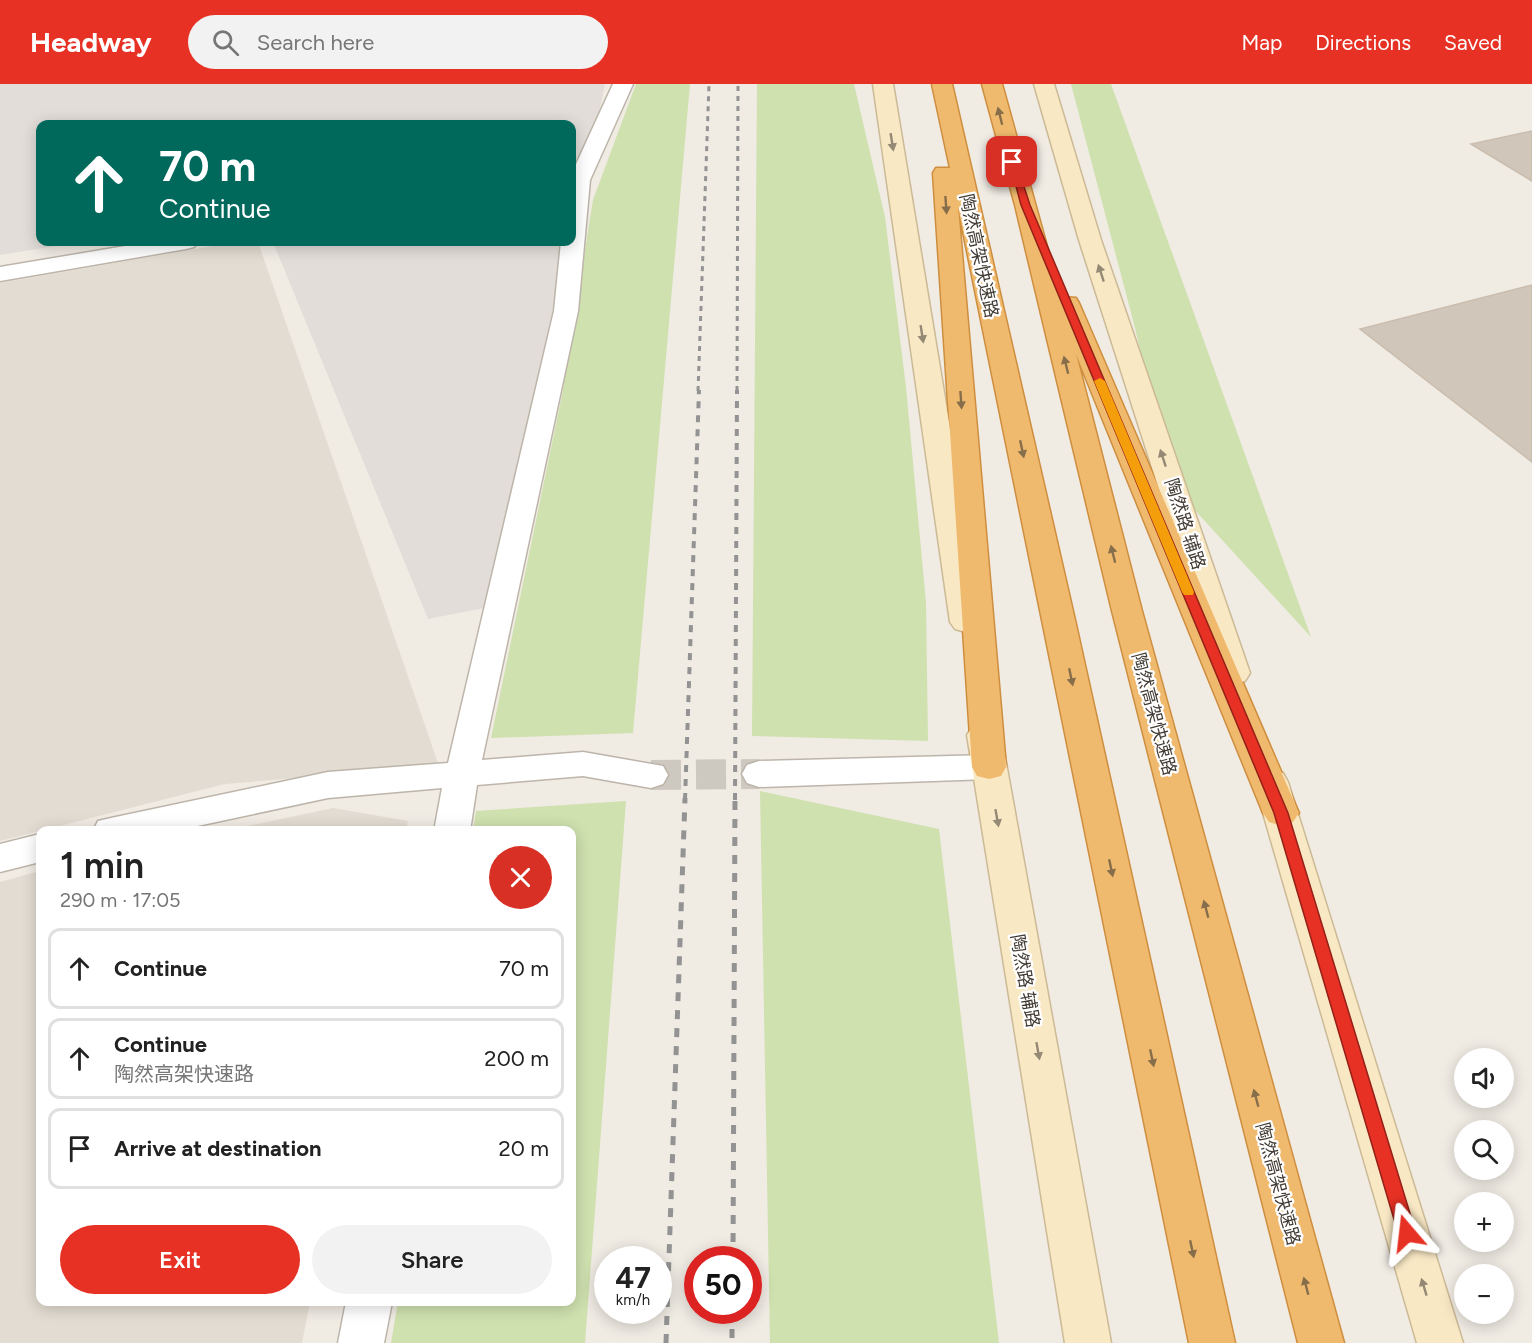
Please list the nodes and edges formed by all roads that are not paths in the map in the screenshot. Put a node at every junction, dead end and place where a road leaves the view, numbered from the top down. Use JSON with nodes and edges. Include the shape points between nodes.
{"nodes":[{"id":1,"x":623,"y":84,"type":"edge"},
{"id":2,"x":883,"y":84,"type":"edge"},
{"id":3,"x":937,"y":84,"type":"edge"},
{"id":4,"x":942,"y":84,"type":"edge"},
{"id":5,"x":992,"y":84,"type":"edge"},
{"id":6,"x":1044,"y":84,"type":"edge"},
{"id":7,"x":576,"y":177,"type":"edge"},
{"id":8,"x":1026,"y":205,"type":"junction"},
{"id":9,"x":163,"y":246,"type":"edge"},
{"id":10,"x":570,"y":246,"type":"edge"},
{"id":11,"x":0,"y":274,"type":"edge"},
{"id":12,"x":989,"y":767,"type":"junction"},
{"id":13,"x":759,"y":774,"type":"tunnel mouth"},
{"id":14,"x":462,"y":775,"type":"junction"},
{"id":15,"x":651,"y":775,"type":"tunnel mouth"},
{"id":16,"x":1281,"y":813,"type":"junction"},
{"id":17,"x":135,"y":826,"type":"edge"},
{"id":18,"x":453,"y":826,"type":"edge"},
{"id":19,"x":36,"y":849,"type":"edge"},
{"id":20,"x":0,"y":858,"type":"edge"},
{"id":21,"x":368,"y":1306,"type":"edge"},
{"id":22,"x":361,"y":1343,"type":"edge"},
{"id":23,"x":1088,"y":1343,"type":"edge"},
{"id":24,"x":1212,"y":1343,"type":"edge"},
{"id":25,"x":1321,"y":1343,"type":"edge"},
{"id":26,"x":1440,"y":1343,"type":"edge"}],
"edges":[{"from":1,"to":7,"type":"street"},
{"from":2,"to":12,"type":"main road","name":"陶然路 辅路","one_way":true},
{"from":3,"to":12,"type":"highway","one_way":true},
{"from":4,"to":24,"type":"highway","name":"陶然高架快速路","one_way":true},
{"from":8,"to":5,"type":"highway","name":"陶然高架快速路","one_way":true},
{"from":16,"to":6,"type":"main road","name":"陶然路 辅路","one_way":true,"via":[[1090,240]]},
{"from":8,"to":16,"type":"highway"},
{"from":25,"to":8,"type":"highway","name":"陶然高架快速路","one_way":true,"via":[[1127,611]]},
{"from":9,"to":11,"type":"street"},
{"from":10,"to":14,"type":"street","via":[[566,311]]},
{"from":12,"to":13,"type":"street"},
{"from":12,"to":23,"type":"main road","name":"陶然路 辅路","one_way":true},
{"from":14,"to":15,"type":"street","via":[[583,764]]},
{"from":14,"to":17,"type":"street","via":[[328,785]]},
{"from":14,"to":18,"type":"street"},
{"from":26,"to":16,"type":"main road","name":"陶然路 辅路","one_way":true},
{"from":19,"to":20,"type":"street"},
{"from":21,"to":22,"type":"street"}]}
